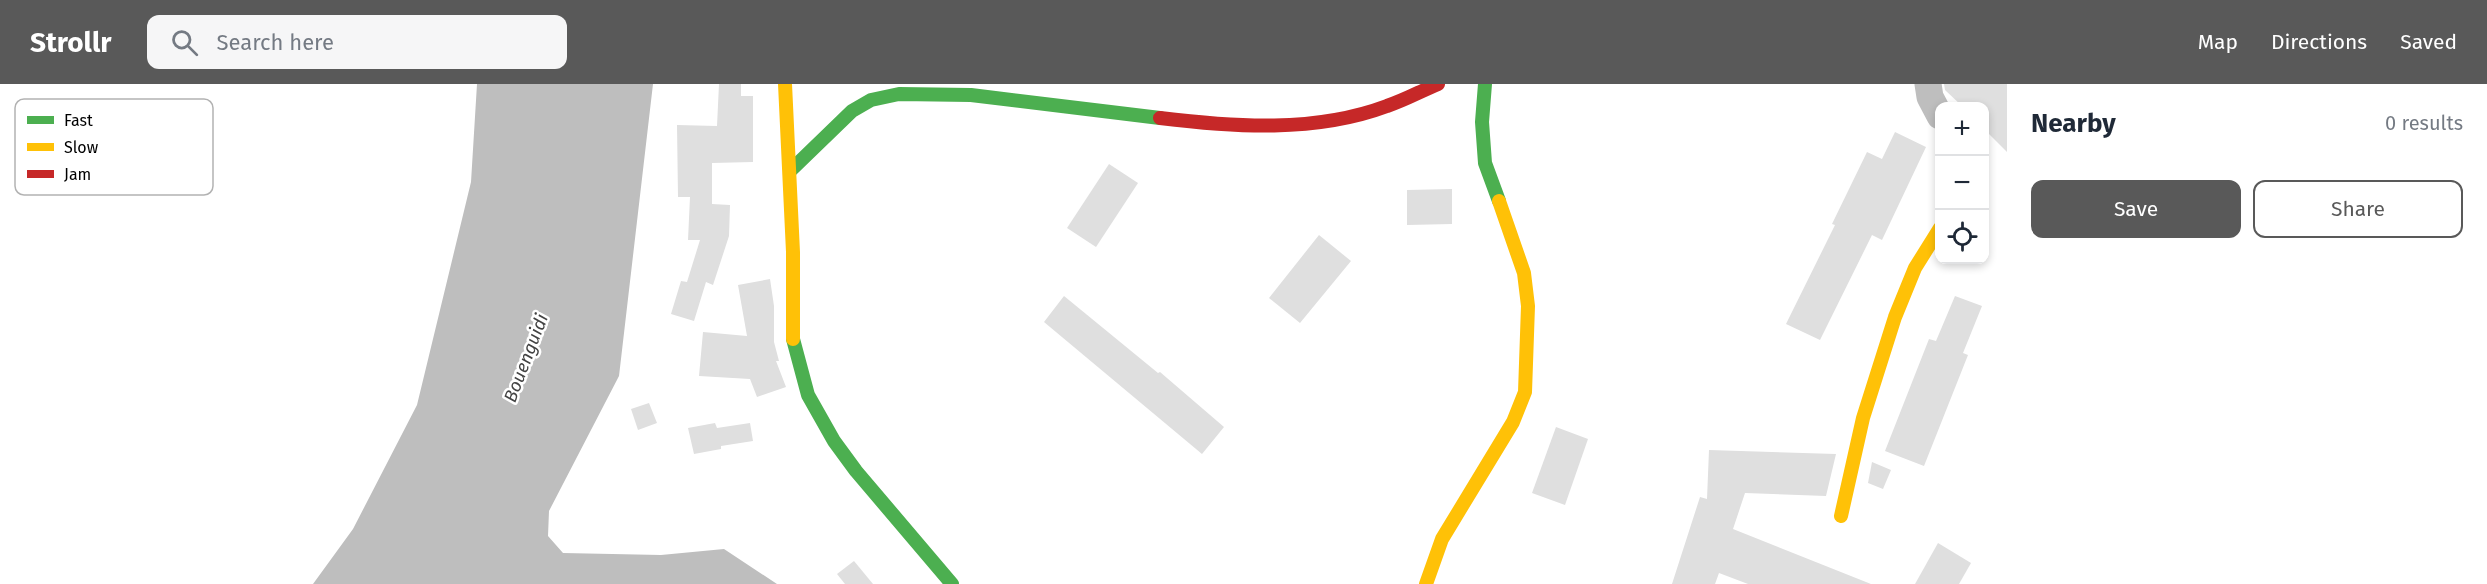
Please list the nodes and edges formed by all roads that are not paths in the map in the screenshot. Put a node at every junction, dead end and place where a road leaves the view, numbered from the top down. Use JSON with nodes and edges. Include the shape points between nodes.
{"nodes":[{"id":1,"x":785,"y":84,"type":"edge"},
{"id":2,"x":1438,"y":84,"type":"edge"},
{"id":3,"x":1485,"y":84,"type":"edge"},
{"id":4,"x":1929,"y":84,"type":"edge"},
{"id":5,"x":1935,"y":106,"type":"edge"},
{"id":6,"x":790,"y":171,"type":"junction"},
{"id":7,"x":1935,"y":236,"type":"edge"},
{"id":8,"x":1841,"y":516,"type":"dead end"},
{"id":9,"x":952,"y":584,"type":"edge"},
{"id":10,"x":1426,"y":584,"type":"edge"}],
"edges":[{"from":1,"to":6,"type":"street"},
{"from":2,"to":6,"type":"street","via":[[1386,107],[1333,120],[1265,127],[1207,124],[971,95],[899,94],[871,100],[852,111]]},
{"from":3,"to":10,"type":"street","via":[[1485,163],[1524,273],[1528,306],[1525,392],[1513,422],[1442,540]]},
{"from":4,"to":5,"type":"street"},
{"from":6,"to":9,"type":"street","via":[[794,342],[808,395],[856,471]]},
{"from":7,"to":8,"type":"street","via":[[1915,268],[1891,328],[1863,418]]}]}
